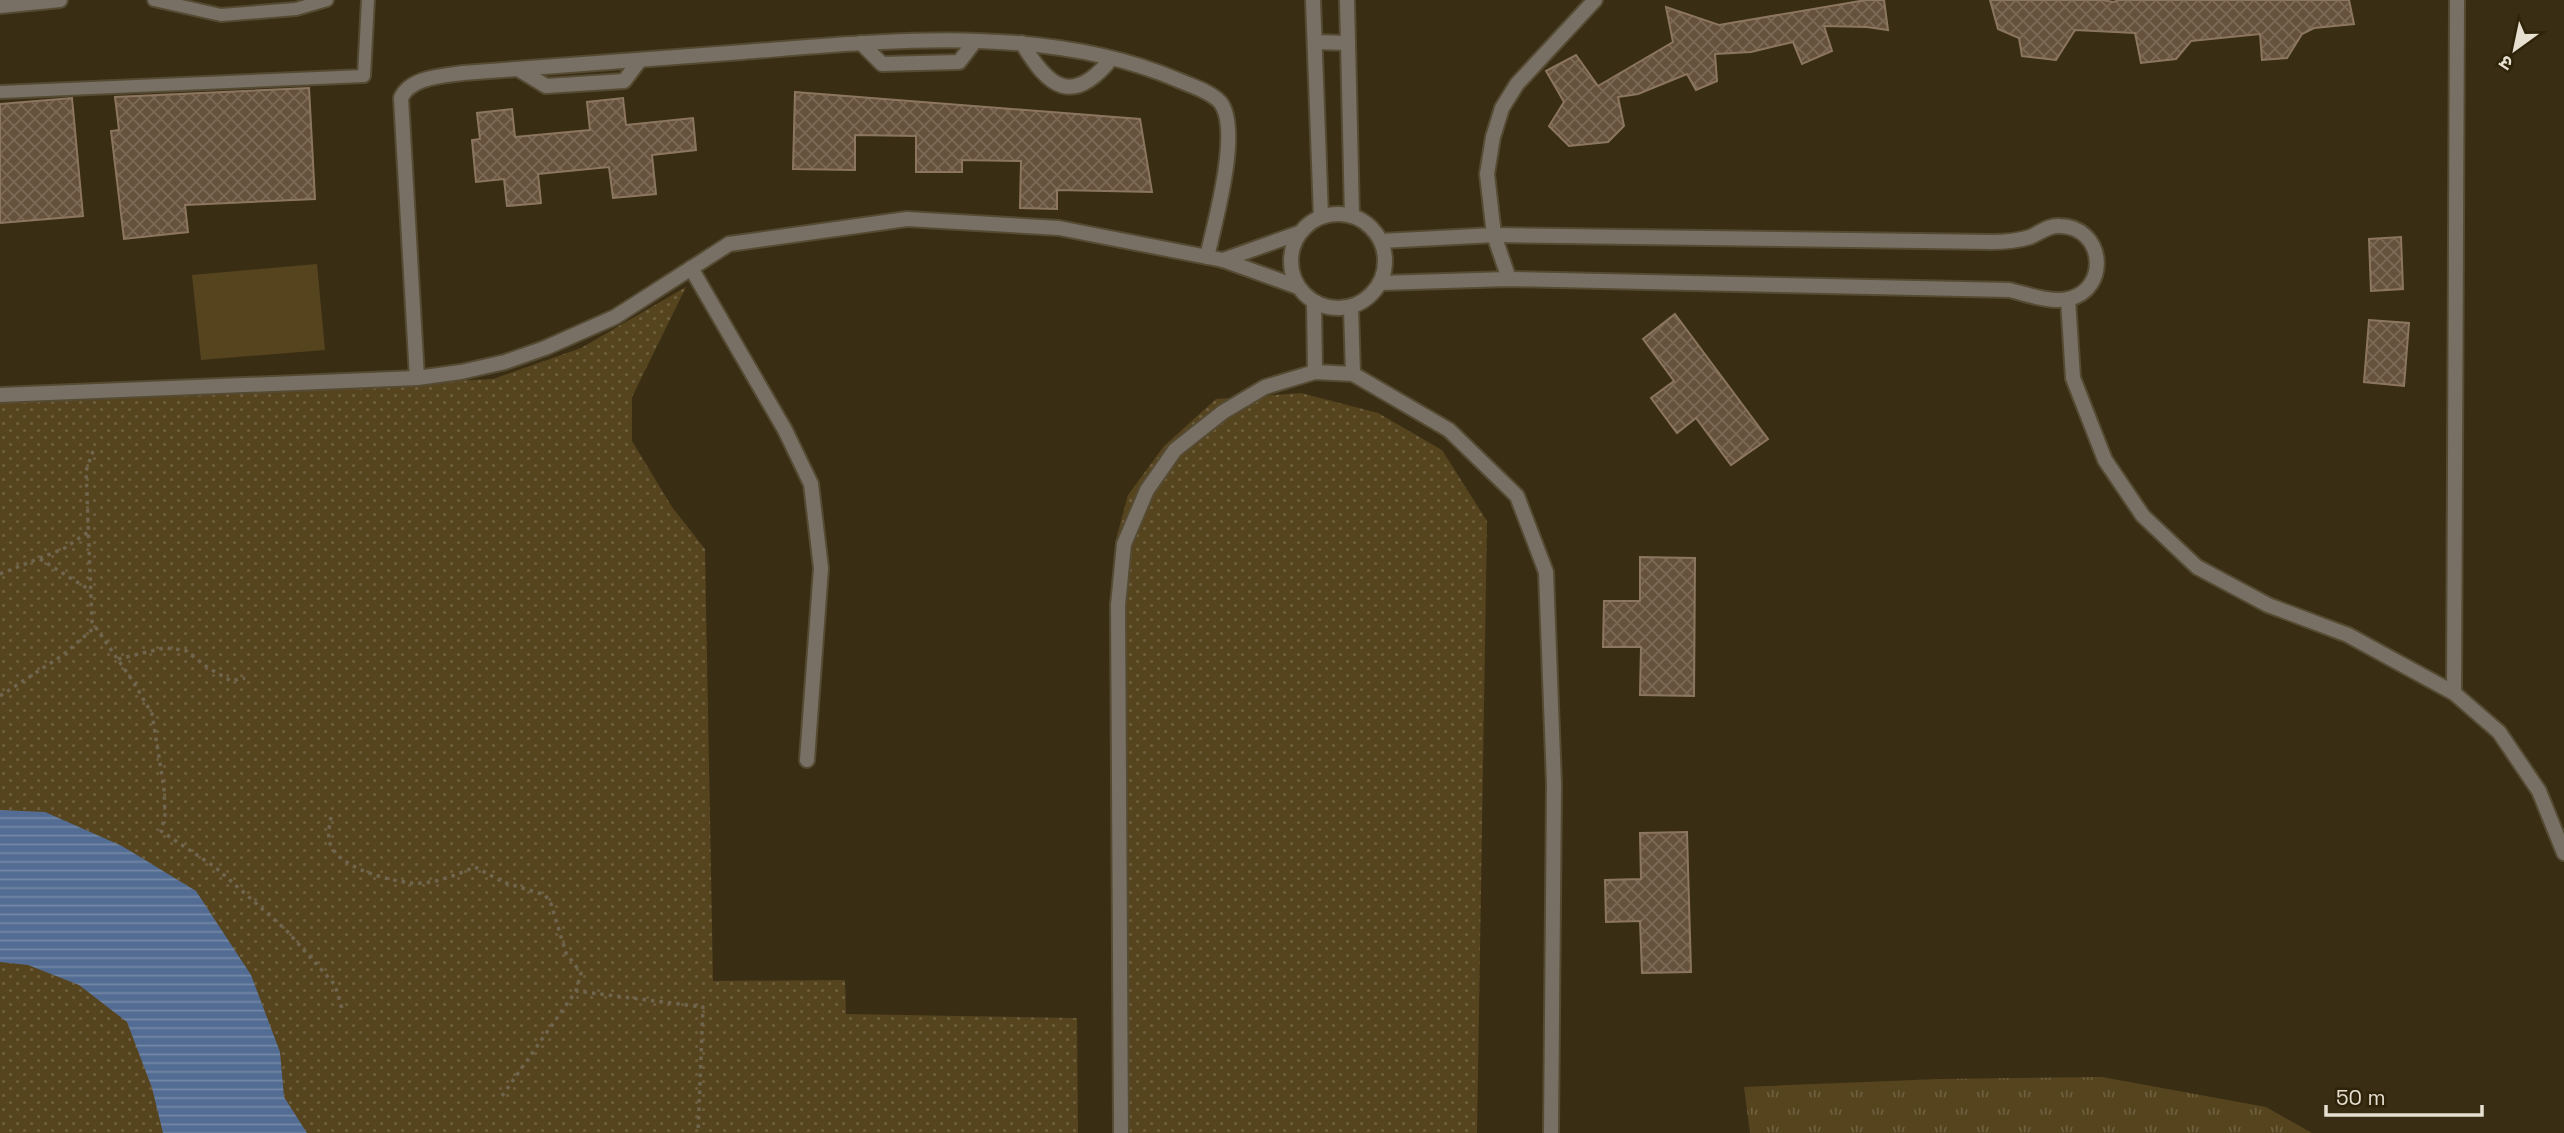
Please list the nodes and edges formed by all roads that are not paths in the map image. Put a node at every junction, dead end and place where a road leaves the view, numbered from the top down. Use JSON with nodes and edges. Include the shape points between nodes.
{"nodes":[{"id":1,"x":60,"y":0,"type":"edge"},
{"id":2,"x":154,"y":0,"type":"edge"},
{"id":3,"x":327,"y":0,"type":"edge"},
{"id":4,"x":368,"y":0,"type":"edge"},
{"id":5,"x":1313,"y":0,"type":"edge"},
{"id":6,"x":1347,"y":0,"type":"edge"},
{"id":7,"x":1595,"y":0,"type":"edge"},
{"id":8,"x":2457,"y":0,"type":"edge"},
{"id":9,"x":0,"y":6,"type":"edge"},
{"id":10,"x":975,"y":41,"type":"junction"},
{"id":11,"x":1315,"y":42,"type":"junction"},
{"id":12,"x":861,"y":43,"type":"junction"},
{"id":13,"x":1022,"y":43,"type":"junction"},
{"id":14,"x":1348,"y":43,"type":"junction"},
{"id":15,"x":1111,"y":59,"type":"junction"},
{"id":16,"x":640,"y":60,"type":"junction"},
{"id":17,"x":518,"y":69,"type":"junction"},
{"id":18,"x":0,"y":92,"type":"edge"},
{"id":19,"x":1352,"y":216,"type":"junction"},
{"id":20,"x":1321,"y":217,"type":"junction"},
{"id":21,"x":1299,"y":233,"type":"junction"},
{"id":22,"x":1494,"y":235,"type":"junction"},
{"id":23,"x":1381,"y":241,"type":"junction"},
{"id":24,"x":1207,"y":257,"type":"junction"},
{"id":25,"x":1223,"y":260,"type":"junction"},
{"id":26,"x":691,"y":268,"type":"junction"},
{"id":27,"x":1509,"y":279,"type":"junction"},
{"id":28,"x":1380,"y":283,"type":"junction"},
{"id":29,"x":1298,"y":287,"type":"junction"},
{"id":30,"x":2068,"y":299,"type":"junction"},
{"id":31,"x":1314,"y":302,"type":"junction"},
{"id":32,"x":1351,"y":307,"type":"junction"},
{"id":33,"x":1315,"y":372,"type":"junction"},
{"id":34,"x":1353,"y":374,"type":"junction"},
{"id":35,"x":417,"y":378,"type":"junction"},
{"id":36,"x":0,"y":395,"type":"edge"},
{"id":37,"x":2454,"y":693,"type":"junction"},
{"id":38,"x":807,"y":760,"type":"dead end"},
{"id":39,"x":2564,"y":853,"type":"edge"},
{"id":40,"x":1121,"y":1133,"type":"edge"},
{"id":41,"x":1551,"y":1133,"type":"edge"}],
"edges":[{"from":1,"to":9,"type":"street"},
{"from":2,"to":3,"type":"lane","via":[[221,15],[296,9]]},
{"from":4,"to":18,"type":"lane","via":[[363,76]]},
{"from":5,"to":11,"type":"street"},
{"from":6,"to":14,"type":"street"},
{"from":7,"to":22,"type":"street","via":[[1517,85],[1502,108],[1487,174]]},
{"from":8,"to":37,"type":"street"},
{"from":10,"to":12,"type":"street"},
{"from":10,"to":12,"type":"street","via":[[960,62],[882,64]]},
{"from":10,"to":13,"type":"street"},
{"from":11,"to":14,"type":"street"},
{"from":11,"to":20,"type":"street"},
{"from":12,"to":16,"type":"street"},
{"from":13,"to":15,"type":"street"},
{"from":13,"to":15,"type":"street","via":[[1040,72],[1060,85],[1088,83]]},
{"from":14,"to":19,"type":"street"},
{"from":15,"to":24,"type":"street","via":[[1202,90],[1219,101],[1226,114],[1227,164]]},
{"from":16,"to":17,"type":"street"},
{"from":16,"to":17,"type":"street","via":[[624,81],[546,86]]},
{"from":17,"to":35,"type":"street","via":[[439,77],[416,83],[401,98]]},
{"from":19,"to":20,"type":"street"},
{"from":19,"to":23,"type":"street","via":[[1374,230]]},
{"from":20,"to":21,"type":"street"},
{"from":21,"to":25,"type":"street"},
{"from":21,"to":29,"type":"street","via":[[1290,260]]},
{"from":22,"to":23,"type":"street"},
{"from":22,"to":27,"type":"street"},
{"from":22,"to":30,"type":"street","via":[[1992,242],[2023,239],[2058,225],[2085,234],[2095,247],[2098,264],[2094,280],[2083,293]]},
{"from":23,"to":28,"type":"street","via":[[1385,262]]},
{"from":24,"to":25,"type":"street"},
{"from":24,"to":26,"type":"street","via":[[1059,228],[907,219],[729,244]]},
{"from":25,"to":29,"type":"street"},
{"from":26,"to":35,"type":"street","via":[[615,317],[545,348],[505,362]]},
{"from":26,"to":38,"type":"street","via":[[811,484],[821,568]]},
{"from":27,"to":28,"type":"street"},
{"from":27,"to":30,"type":"street","via":[[2009,290]]},
{"from":28,"to":32,"type":"street","via":[[1363,302]]},
{"from":29,"to":31,"type":"street"},
{"from":30,"to":37,"type":"street","via":[[2073,378],[2105,460],[2143,516],[2197,567],[2268,605],[2348,635]]},
{"from":31,"to":32,"type":"street"},
{"from":31,"to":33,"type":"street"},
{"from":32,"to":34,"type":"street"},
{"from":33,"to":34,"type":"street"},
{"from":33,"to":40,"type":"street","via":[[1265,387],[1223,412],[1175,450],[1147,490],[1124,544],[1118,605]]},
{"from":34,"to":41,"type":"street","via":[[1449,430],[1517,496],[1546,572],[1554,784]]},
{"from":35,"to":36,"type":"street"},
{"from":37,"to":39,"type":"street","via":[[2499,732],[2539,791]]}]}
